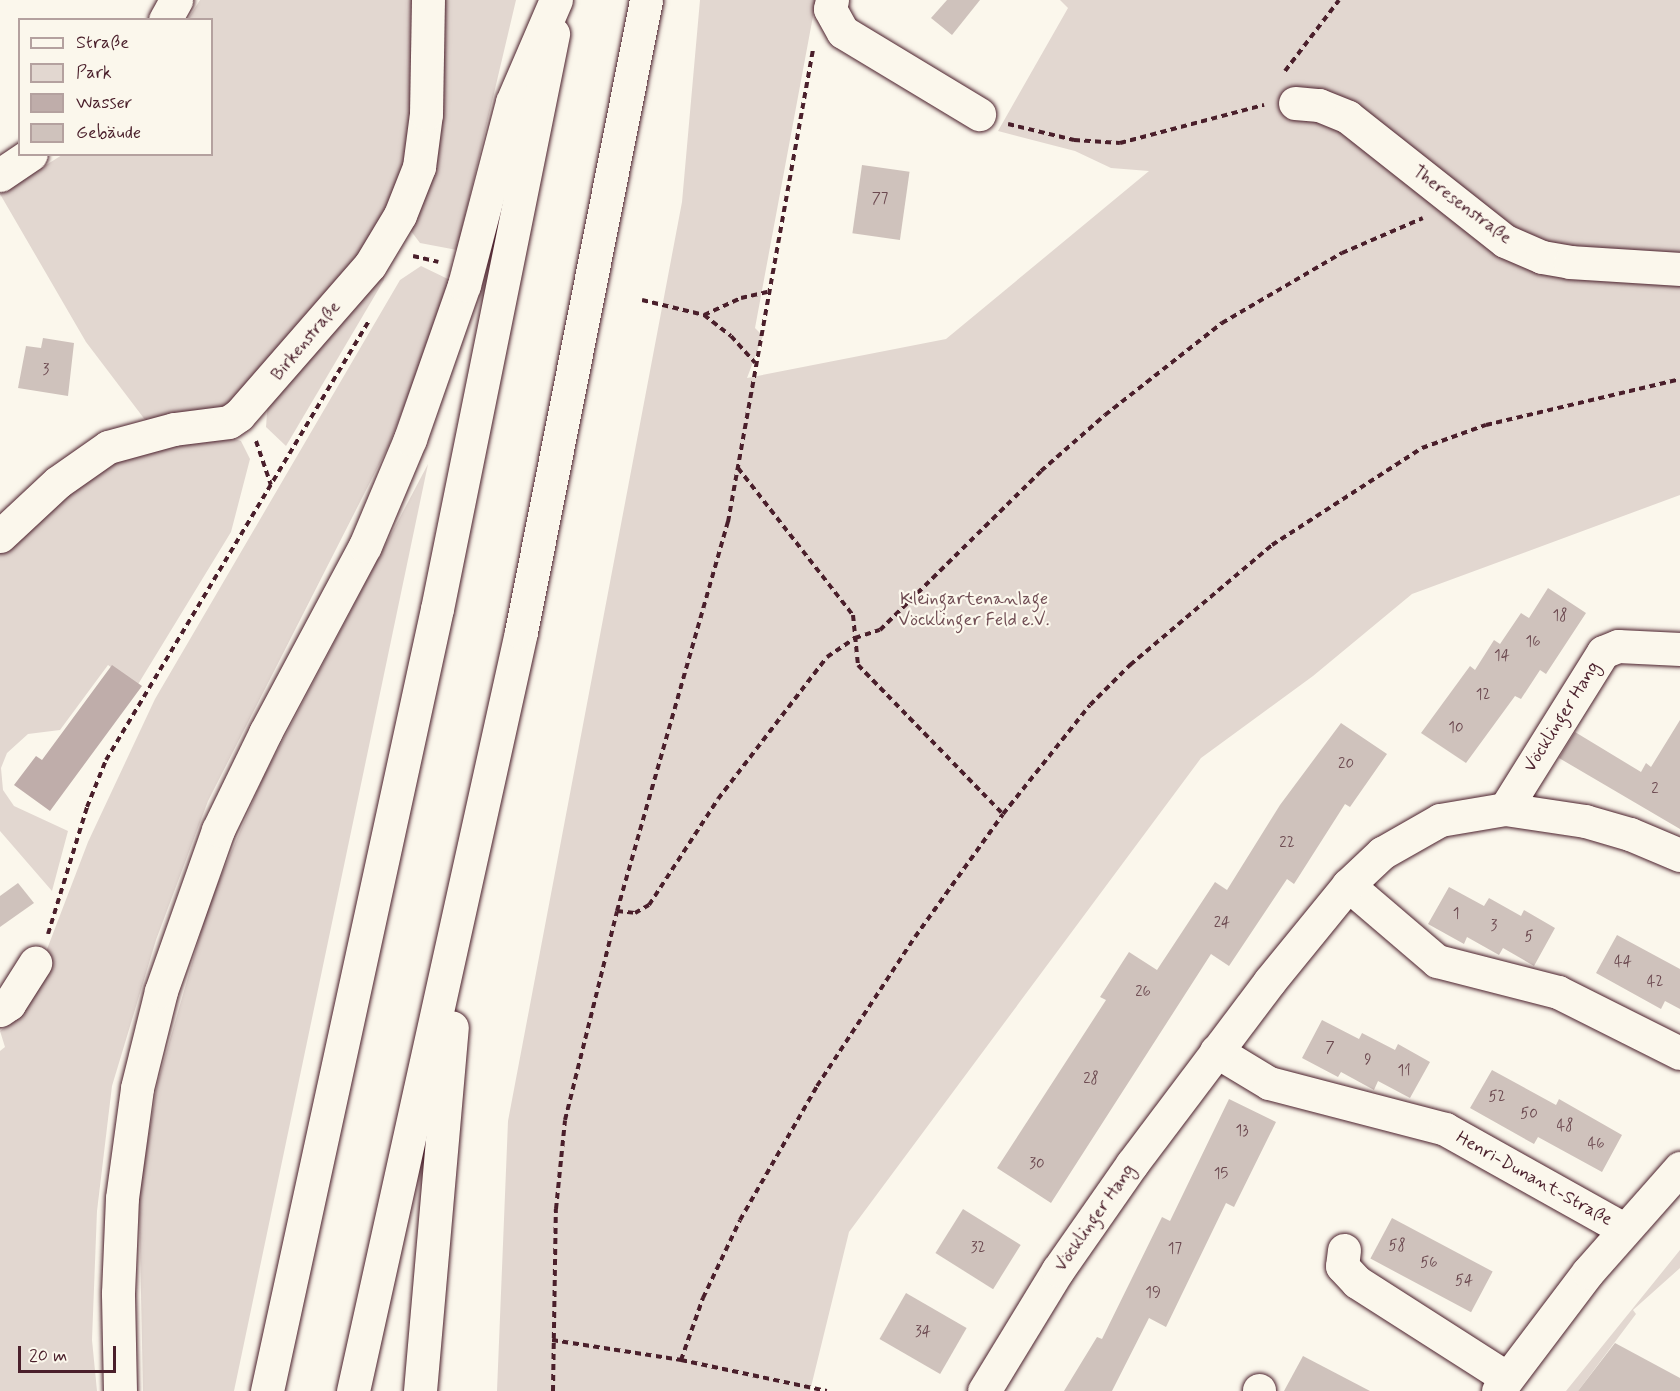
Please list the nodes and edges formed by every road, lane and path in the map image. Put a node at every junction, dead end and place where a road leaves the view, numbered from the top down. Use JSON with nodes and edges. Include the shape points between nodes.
{"nodes":[{"id":1,"x":176,"y":0,"type":"edge"},
{"id":2,"x":428,"y":0,"type":"edge"},
{"id":3,"x":558,"y":0,"type":"edge"},
{"id":4,"x":646,"y":0,"type":"edge"},
{"id":5,"x":1339,"y":0,"type":"edge"},
{"id":6,"x":831,"y":5,"type":"edge"},
{"id":7,"x":166,"y":18,"type":"edge"},
{"id":8,"x":1286,"y":103,"type":"junction"},
{"id":9,"x":979,"y":114,"type":"joint"},
{"id":10,"x":28,"y":156,"type":"edge"},
{"id":11,"x":0,"y":175,"type":"edge"},
{"id":12,"x":1452,"y":201,"type":"junction"},
{"id":13,"x":411,"y":256,"type":"dead end"},
{"id":14,"x":406,"y":263,"type":"dead end"},
{"id":15,"x":1680,"y":269,"type":"edge"},
{"id":16,"x":768,"y":292,"type":"junction"},
{"id":17,"x":642,"y":300,"type":"dead end"},
{"id":18,"x":376,"y":308,"type":"dead end"},
{"id":19,"x":704,"y":315,"type":"junction"},
{"id":20,"x":755,"y":363,"type":"junction"},
{"id":21,"x":1680,"y":379,"type":"edge"},
{"id":22,"x":245,"y":409,"type":"junction"},
{"id":23,"x":737,"y":467,"type":"junction"},
{"id":24,"x":271,"y":485,"type":"junction"},
{"id":25,"x":0,"y":536,"type":"edge"},
{"id":26,"x":855,"y":638,"type":"junction"},
{"id":27,"x":1680,"y":649,"type":"edge"},
{"id":28,"x":1505,"y":809,"type":"junction"},
{"id":29,"x":1003,"y":814,"type":"junction"},
{"id":30,"x":1680,"y":855,"type":"edge"},
{"id":31,"x":1348,"y":885,"type":"junction"},
{"id":32,"x":463,"y":890,"type":"junction"},
{"id":33,"x":617,"y":911,"type":"junction"},
{"id":34,"x":35,"y":963,"type":"joint"},
{"id":35,"x":0,"y":1010,"type":"edge"},
{"id":36,"x":1216,"y":1051,"type":"junction"},
{"id":37,"x":1680,"y":1053,"type":"edge"},
{"id":38,"x":1680,"y":1168,"type":"edge"},
{"id":39,"x":1624,"y":1229,"type":"junction"},
{"id":40,"x":1344,"y":1250,"type":"dead end"},
{"id":41,"x":552,"y":1340,"type":"junction"},
{"id":42,"x":681,"y":1360,"type":"junction"},
{"id":43,"x":1502,"y":1384,"type":"edge"},
{"id":44,"x":120,"y":1391,"type":"edge"},
{"id":45,"x":267,"y":1391,"type":"edge"},
{"id":46,"x":353,"y":1391,"type":"edge"},
{"id":47,"x":420,"y":1391,"type":"edge"},
{"id":48,"x":553,"y":1391,"type":"edge"},
{"id":49,"x":827,"y":1391,"type":"edge"},
{"id":50,"x":984,"y":1391,"type":"edge"}],
"edges":[{"from":1,"to":7,"type":"main road"},
{"from":2,"to":22,"type":"main road","name":"Birkenstraße","via":[[424,133],[406,203],[370,265]]},
{"from":3,"to":44,"type":"main road","via":[[512,102],[461,294],[411,439],[364,546],[218,830],[160,991],[137,1088],[122,1198],[118,1293]]},
{"from":3,"to":45,"type":"main road","via":[[435,620]]},
{"from":4,"to":32,"type":"main road","via":[[520,632]]},
{"from":5,"to":8,"type":"path","via":[[1283,75]]},
{"from":6,"to":9,"type":"main road","via":[[843,33],[866,50]]},
{"from":6,"to":16,"type":"path","via":[[815,36]]},
{"from":8,"to":9,"type":"path","via":[[1120,143],[1029,131]]},
{"from":8,"to":12,"type":"main road","name":"Theresenstraße","via":[[1319,105],[1347,117]]},
{"from":10,"to":11,"type":"main road"},
{"from":12,"to":15,"type":"main road","name":"Theresenstraße","via":[[1505,241],[1542,257]]},
{"from":12,"to":26,"type":"path","via":[[1440,211],[1342,253],[1222,322],[1138,387],[1041,471],[880,630]]},
{"from":13,"to":14,"type":"path"},
{"from":16,"to":19,"type":"path","via":[[741,298]]},
{"from":16,"to":20,"type":"path"},
{"from":17,"to":19,"type":"path"},
{"from":18,"to":24,"type":"path"},
{"from":19,"to":20,"type":"path","via":[[731,336]]},
{"from":20,"to":23,"type":"path"},
{"from":21,"to":29,"type":"path","via":[[1457,434],[1422,448],[1369,480],[1272,545],[1162,634],[1090,705]]},
{"from":22,"to":24,"type":"path"},
{"from":22,"to":25,"type":"main road","name":"Birkenstraße","via":[[229,422],[174,429],[108,447],[58,482]]},
{"from":23,"to":26,"type":"path","via":[[853,615]]},
{"from":23,"to":33,"type":"path","via":[[728,522]]},
{"from":24,"to":34,"type":"path","via":[[106,760],[83,818],[51,928]]},
{"from":26,"to":29,"type":"path","via":[[858,665]]},
{"from":26,"to":33,"type":"path","via":[[827,657],[718,799],[649,905],[635,913]]},
{"from":27,"to":28,"type":"main road","name":"Vöcklinger Hang","via":[[1634,646],[1604,652],[1591,666]]},
{"from":28,"to":30,"type":"main road","name":"Vöcklinger Hang","via":[[1585,821]]},
{"from":28,"to":31,"type":"main road","name":"Vöcklinger Hang","via":[[1464,813],[1418,830],[1382,853]]},
{"from":29,"to":42,"type":"path","via":[[915,937],[786,1136],[703,1298]]},
{"from":31,"to":36,"type":"main road","name":"Vöcklinger Hang"},
{"from":31,"to":37,"type":"main road","via":[[1437,961],[1558,992]]},
{"from":32,"to":46,"type":"main road"},
{"from":32,"to":47,"type":"main road"},
{"from":33,"to":41,"type":"path","via":[[565,1120],[556,1209]]},
{"from":34,"to":35,"type":"main road","via":[[9,1004]]},
{"from":36,"to":39,"type":"main road","name":"Henri-Dunant-Straße","via":[[1269,1083],[1445,1129]]},
{"from":36,"to":50,"type":"main road","name":"Vöcklinger Hang","via":[[1058,1270]]},
{"from":38,"to":39,"type":"main road","name":"Henri-Dunant-Straße"},
{"from":39,"to":43,"type":"main road","name":"Henri-Dunant-Straße"},
{"from":40,"to":43,"type":"main road","name":"Henri-Dunant-Straße","via":[[1342,1266],[1357,1282]]},
{"from":41,"to":42,"type":"path"},
{"from":41,"to":48,"type":"path"},
{"from":42,"to":49,"type":"path"}]}
